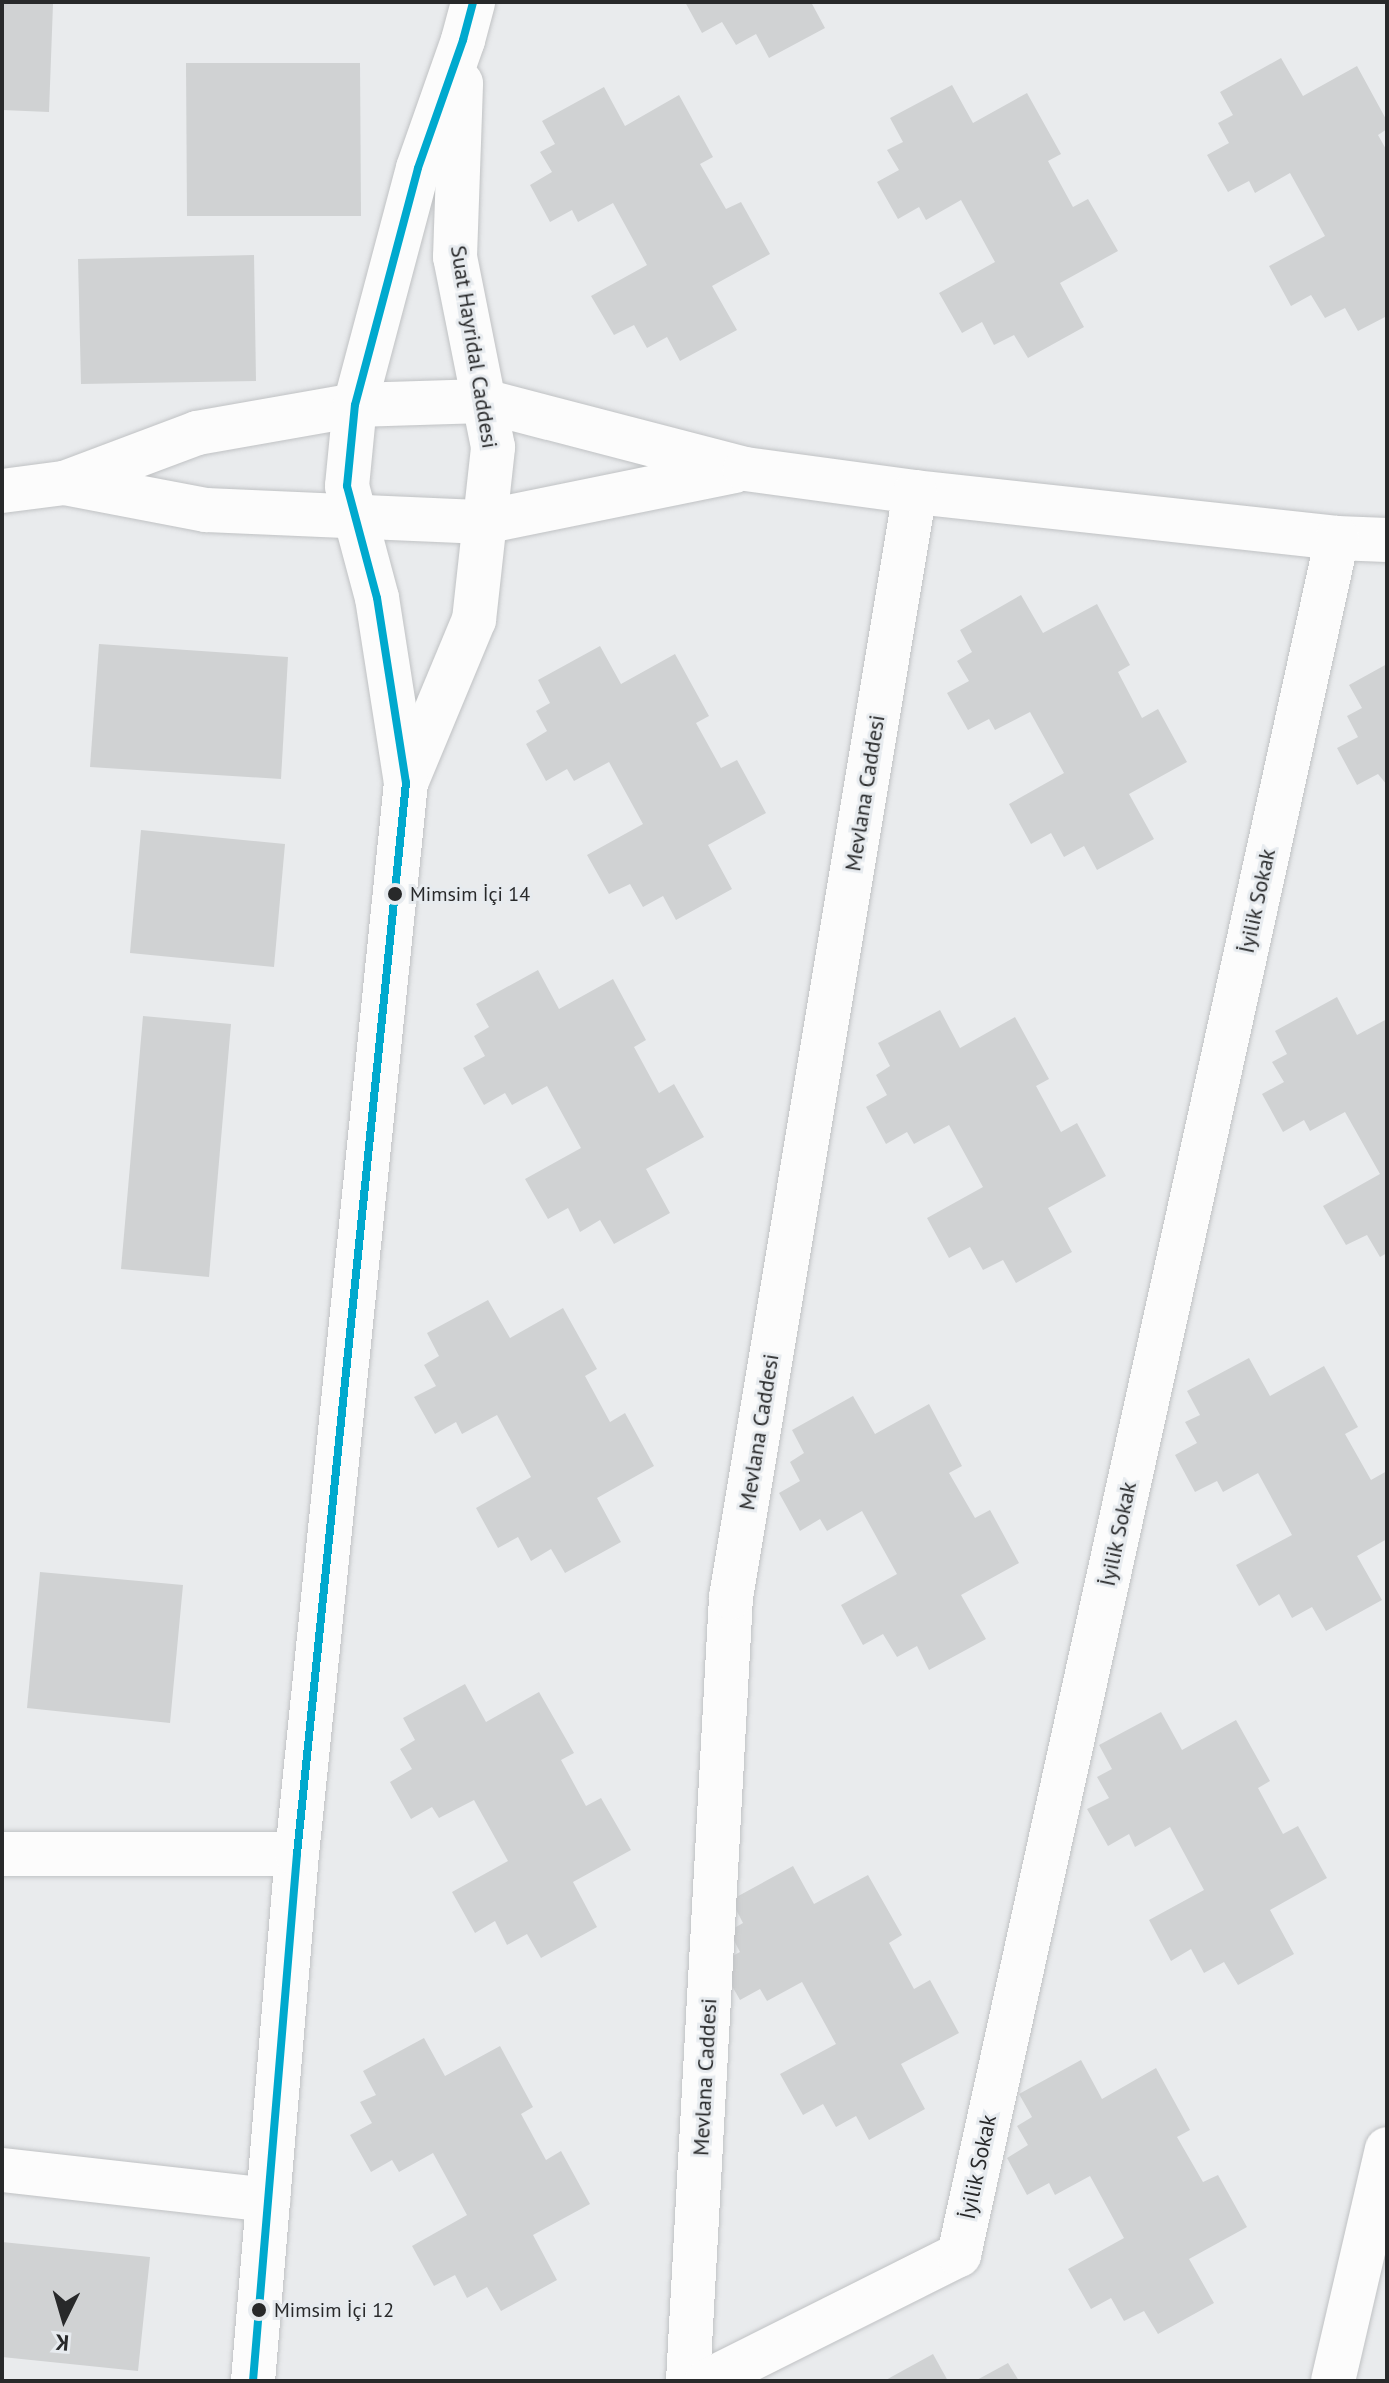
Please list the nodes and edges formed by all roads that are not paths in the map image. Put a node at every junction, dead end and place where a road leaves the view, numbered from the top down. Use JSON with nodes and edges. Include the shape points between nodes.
{"nodes":[{"id":1,"x":468,"y":21,"type":"edge"},
{"id":2,"x":484,"y":401,"type":"junction"},
{"id":3,"x":355,"y":405,"type":"junction"},
{"id":4,"x":745,"y":469,"type":"junction"},
{"id":5,"x":64,"y":483,"type":"junction"},
{"id":6,"x":2,"y":491,"type":"edge"},
{"id":7,"x":915,"y":492,"type":"junction"},
{"id":8,"x":356,"y":518,"type":"junction"},
{"id":9,"x":484,"y":522,"type":"junction"},
{"id":10,"x":1337,"y":538,"type":"junction"},
{"id":11,"x":1387,"y":540,"type":"edge"},
{"id":12,"x":406,"y":783,"type":"junction"},
{"id":13,"x":2,"y":1854,"type":"edge"},
{"id":14,"x":297,"y":1854,"type":"junction"},
{"id":15,"x":1387,"y":2149,"type":"edge"},
{"id":16,"x":2,"y":2170,"type":"edge"},
{"id":17,"x":268,"y":2200,"type":"junction"},
{"id":18,"x":253,"y":2381,"type":"edge"},
{"id":19,"x":688,"y":2381,"type":"edge"},
{"id":20,"x":707,"y":2381,"type":"edge"},
{"id":21,"x":1333,"y":2381,"type":"edge"}],
"edges":[{"from":1,"to":2,"type":"main road","name":"Suat Hayridal Caddesi","via":[[455,257]]},
{"from":1,"to":3,"type":"main road","name":"Suat Hayridal Caddesi","via":[[418,168]]},
{"from":2,"to":3,"type":"main road"},
{"from":2,"to":4,"type":"main road"},
{"from":2,"to":9,"type":"main road","name":"Suat Hayridal Caddesi","via":[[493,447]]},
{"from":3,"to":5,"type":"main road","via":[[197,433]]},
{"from":3,"to":8,"type":"main road","name":"Suat Hayridal Caddesi","via":[[347,486]]},
{"from":4,"to":7,"type":"main road"},
{"from":4,"to":9,"type":"main road"},
{"from":5,"to":6,"type":"main road"},
{"from":5,"to":8,"type":"main road","via":[[206,510]]},
{"from":7,"to":10,"type":"main road"},
{"from":7,"to":19,"type":"main road","name":"Mevlana Caddesi","via":[[731,1597]]},
{"from":8,"to":9,"type":"main road"},
{"from":8,"to":12,"type":"main road","name":"Suat Hayridal Caddesi","via":[[377,598]]},
{"from":9,"to":12,"type":"main road","name":"Suat Hayridal Caddesi","via":[[474,620]]},
{"from":10,"to":11,"type":"main road"},
{"from":10,"to":20,"type":"main road","name":"İyilik Sokak","via":[[959,2255]]},
{"from":12,"to":14,"type":"main road","name":"Suat Hayridal Caddesi"},
{"from":13,"to":14,"type":"main road"},
{"from":14,"to":17,"type":"main road","name":"Suat Hayridal Caddesi"},
{"from":15,"to":21,"type":"main road"},
{"from":16,"to":17,"type":"main road"},
{"from":17,"to":18,"type":"main road","name":"Suat Hayridal Caddesi"}]}
